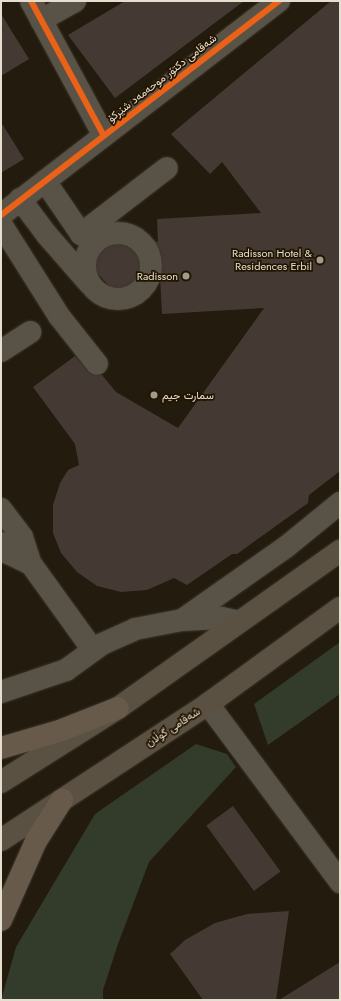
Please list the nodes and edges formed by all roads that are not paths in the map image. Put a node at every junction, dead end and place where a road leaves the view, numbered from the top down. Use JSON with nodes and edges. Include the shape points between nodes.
{"nodes":[{"id":1,"x":31,"y":1,"type":"edge"},
{"id":2,"x":75,"y":1,"type":"edge"},
{"id":3,"x":279,"y":1,"type":"edge"},
{"id":4,"x":41,"y":20,"type":"junction"},
{"id":5,"x":104,"y":136,"type":"junction"},
{"id":6,"x":167,"y":168,"type":"dead end"},
{"id":7,"x":45,"y":181,"type":"junction"},
{"id":8,"x":20,"y":199,"type":"junction"},
{"id":9,"x":1,"y":215,"type":"edge"},
{"id":10,"x":1,"y":224,"type":"edge"},
{"id":11,"x":88,"y":238,"type":"junction"},
{"id":12,"x":96,"y":291,"type":"junction"},
{"id":13,"x":30,"y":332,"type":"dead end"},
{"id":14,"x":1,"y":352,"type":"edge"},
{"id":15,"x":98,"y":364,"type":"dead end"},
{"id":16,"x":340,"y":503,"type":"edge"},
{"id":17,"x":1,"y":509,"type":"edge"},
{"id":18,"x":1,"y":544,"type":"edge"},
{"id":19,"x":340,"y":551,"type":"edge"},
{"id":20,"x":30,"y":564,"type":"junction"},
{"id":21,"x":340,"y":608,"type":"edge"},
{"id":22,"x":182,"y":620,"type":"junction"},
{"id":23,"x":239,"y":622,"type":"junction"},
{"id":24,"x":94,"y":650,"type":"junction"},
{"id":25,"x":1,"y":692,"type":"edge"},
{"id":26,"x":208,"y":704,"type":"junction"},
{"id":27,"x":118,"y":708,"type":"junction"},
{"id":28,"x":1,"y":748,"type":"edge"},
{"id":29,"x":1,"y":782,"type":"edge"},
{"id":30,"x":62,"y":800,"type":"junction"},
{"id":31,"x":1,"y":840,"type":"edge"},
{"id":32,"x":340,"y":882,"type":"edge"},
{"id":33,"x":1,"y":920,"type":"edge"}],
"edges":[{"from":1,"to":4,"type":"street"},
{"from":2,"to":4,"type":"street"},
{"from":3,"to":5,"type":"street","name":"شەقامی دکتۆر موحەمەد شێرکۆ"},
{"from":4,"to":5,"type":"street"},
{"from":5,"to":7,"type":"street","name":"شەقامی دکتۆر موحەمەد شێرکۆ"},
{"from":6,"to":11,"type":"street"},
{"from":7,"to":8,"type":"street","name":"شەقامی دکتۆر موحەمەد شێرکۆ"},
{"from":7,"to":11,"type":"street"},
{"from":8,"to":9,"type":"street","name":"شەقامی دکتۆر موحەمەد شێرکۆ"},
{"from":8,"to":12,"type":"street","via":[[47,235]]},
{"from":10,"to":15,"type":"street","via":[[60,316]]},
{"from":11,"to":12,"type":"street","via":[[86,272]]},
{"from":11,"to":12,"type":"street","via":[[113,233],[128,234],[142,242],[151,260],[149,280],[135,295],[115,299]]},
{"from":13,"to":14,"type":"street"},
{"from":16,"to":22,"type":"street","via":[[286,547]]},
{"from":17,"to":20,"type":"street","via":[[22,537]]},
{"from":18,"to":20,"type":"street","via":[[8,553]]},
{"from":19,"to":23,"type":"main road"},
{"from":20,"to":24,"type":"street"},
{"from":21,"to":26,"type":"main road","name":"شەقامی گوڵان"},
{"from":22,"to":23,"type":"street","via":[[222,618]]},
{"from":22,"to":24,"type":"street","via":[[135,629]]},
{"from":23,"to":27,"type":"main road"},
{"from":24,"to":25,"type":"street","via":[[66,670]]},
{"from":26,"to":30,"type":"main road","name":"شەقامی گوڵان"},
{"from":26,"to":32,"type":"street"},
{"from":27,"to":28,"type":"highway","via":[[62,730]]},
{"from":27,"to":29,"type":"main road"},
{"from":30,"to":31,"type":"main road","name":"شەقامی گوڵان"},
{"from":30,"to":33,"type":"highway","via":[[36,841]]}]}
